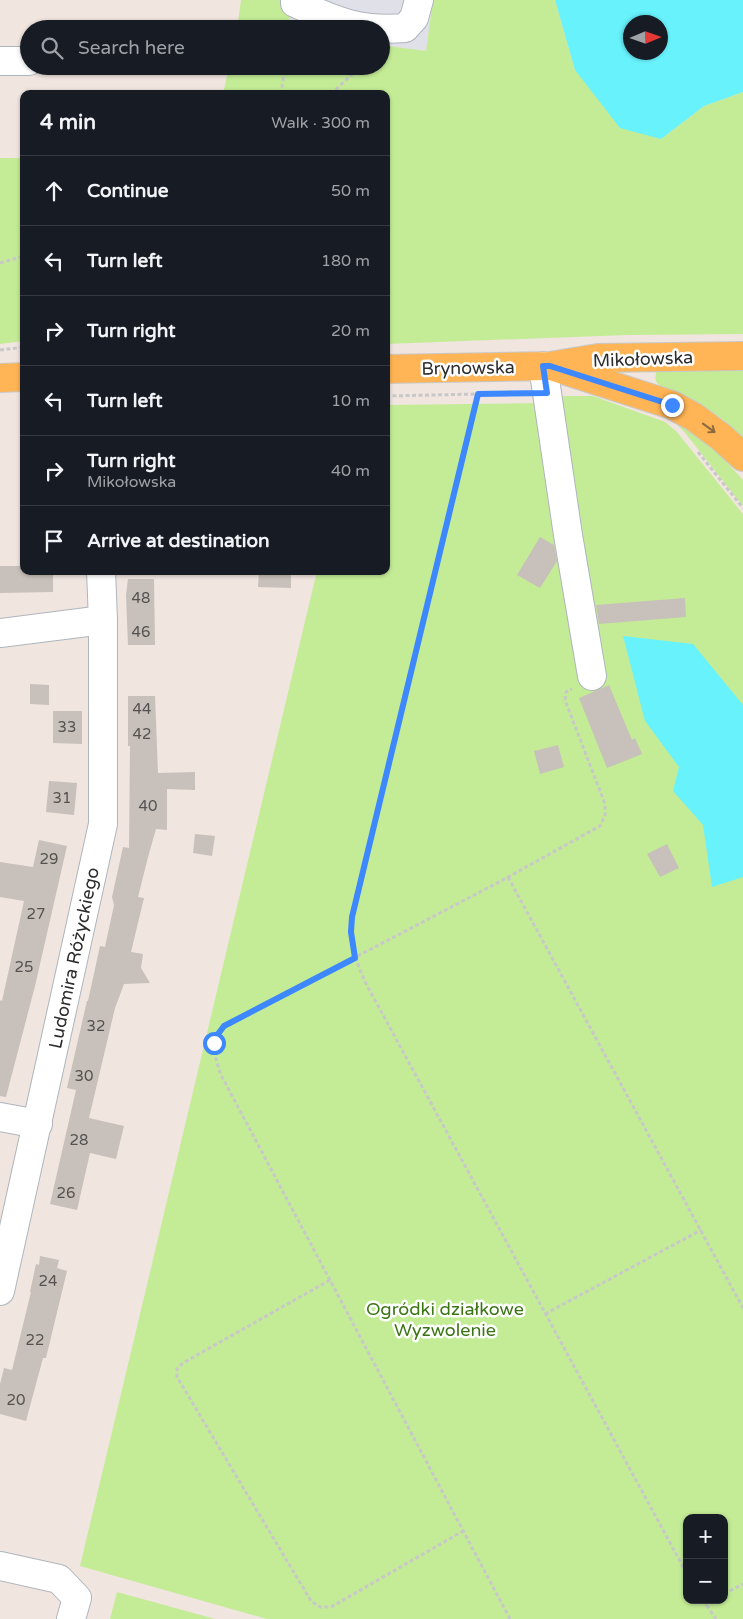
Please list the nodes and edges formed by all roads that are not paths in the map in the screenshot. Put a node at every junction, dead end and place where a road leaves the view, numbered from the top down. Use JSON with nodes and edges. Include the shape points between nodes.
{"nodes":[{"id":1,"x":295,"y":0,"type":"edge"},
{"id":2,"x":419,"y":0,"type":"edge"},
{"id":3,"x":334,"y":20,"type":"edge"},
{"id":4,"x":390,"y":29,"type":"edge"},
{"id":5,"x":20,"y":61,"type":"edge"},
{"id":6,"x":0,"y":62,"type":"edge"},
{"id":7,"x":743,"y":356,"type":"edge"},
{"id":8,"x":390,"y":369,"type":"edge"},
{"id":9,"x":547,"y":375,"type":"junction"},
{"id":10,"x":20,"y":377,"type":"edge"},
{"id":11,"x":0,"y":378,"type":"edge"},
{"id":12,"x":743,"y":456,"type":"edge"},
{"id":13,"x":101,"y":575,"type":"edge"},
{"id":14,"x":103,"y":620,"type":"junction"},
{"id":15,"x":0,"y":633,"type":"edge"},
{"id":16,"x":592,"y":676,"type":"road end"},
{"id":17,"x":0,"y":1117,"type":"edge"},
{"id":18,"x":38,"y":1124,"type":"junction"},
{"id":19,"x":0,"y":1291,"type":"edge"},
{"id":20,"x":0,"y":1566,"type":"edge"},
{"id":21,"x":71,"y":1619,"type":"edge"}],
"edges":[{"from":1,"to":3,"type":"street","via":[[295,3]]},
{"from":2,"to":4,"type":"street","via":[[414,18],[405,28]]},
{"from":5,"to":6,"type":"street"},
{"from":7,"to":9,"type":"main road","name":"Mikołowska","via":[[598,358]]},
{"from":8,"to":9,"type":"main road","name":"Brynowska"},
{"from":9,"to":12,"type":"main road","name":"Mikołowska","one_way":true,"via":[[672,405],[694,417]]},
{"from":9,"to":16,"type":"street","via":[[568,535]]},
{"from":10,"to":11,"type":"main road"},
{"from":13,"to":14,"type":"street","name":"Ludomira Różyckiego"},
{"from":14,"to":15,"type":"street"},
{"from":14,"to":18,"type":"street","name":"Ludomira Różyckiego","via":[[103,824]]},
{"from":17,"to":18,"type":"street"},
{"from":18,"to":19,"type":"street","name":"Ludomira Różyckiego"},
{"from":20,"to":21,"type":"street","via":[[60,1579],[77,1598]]}]}
